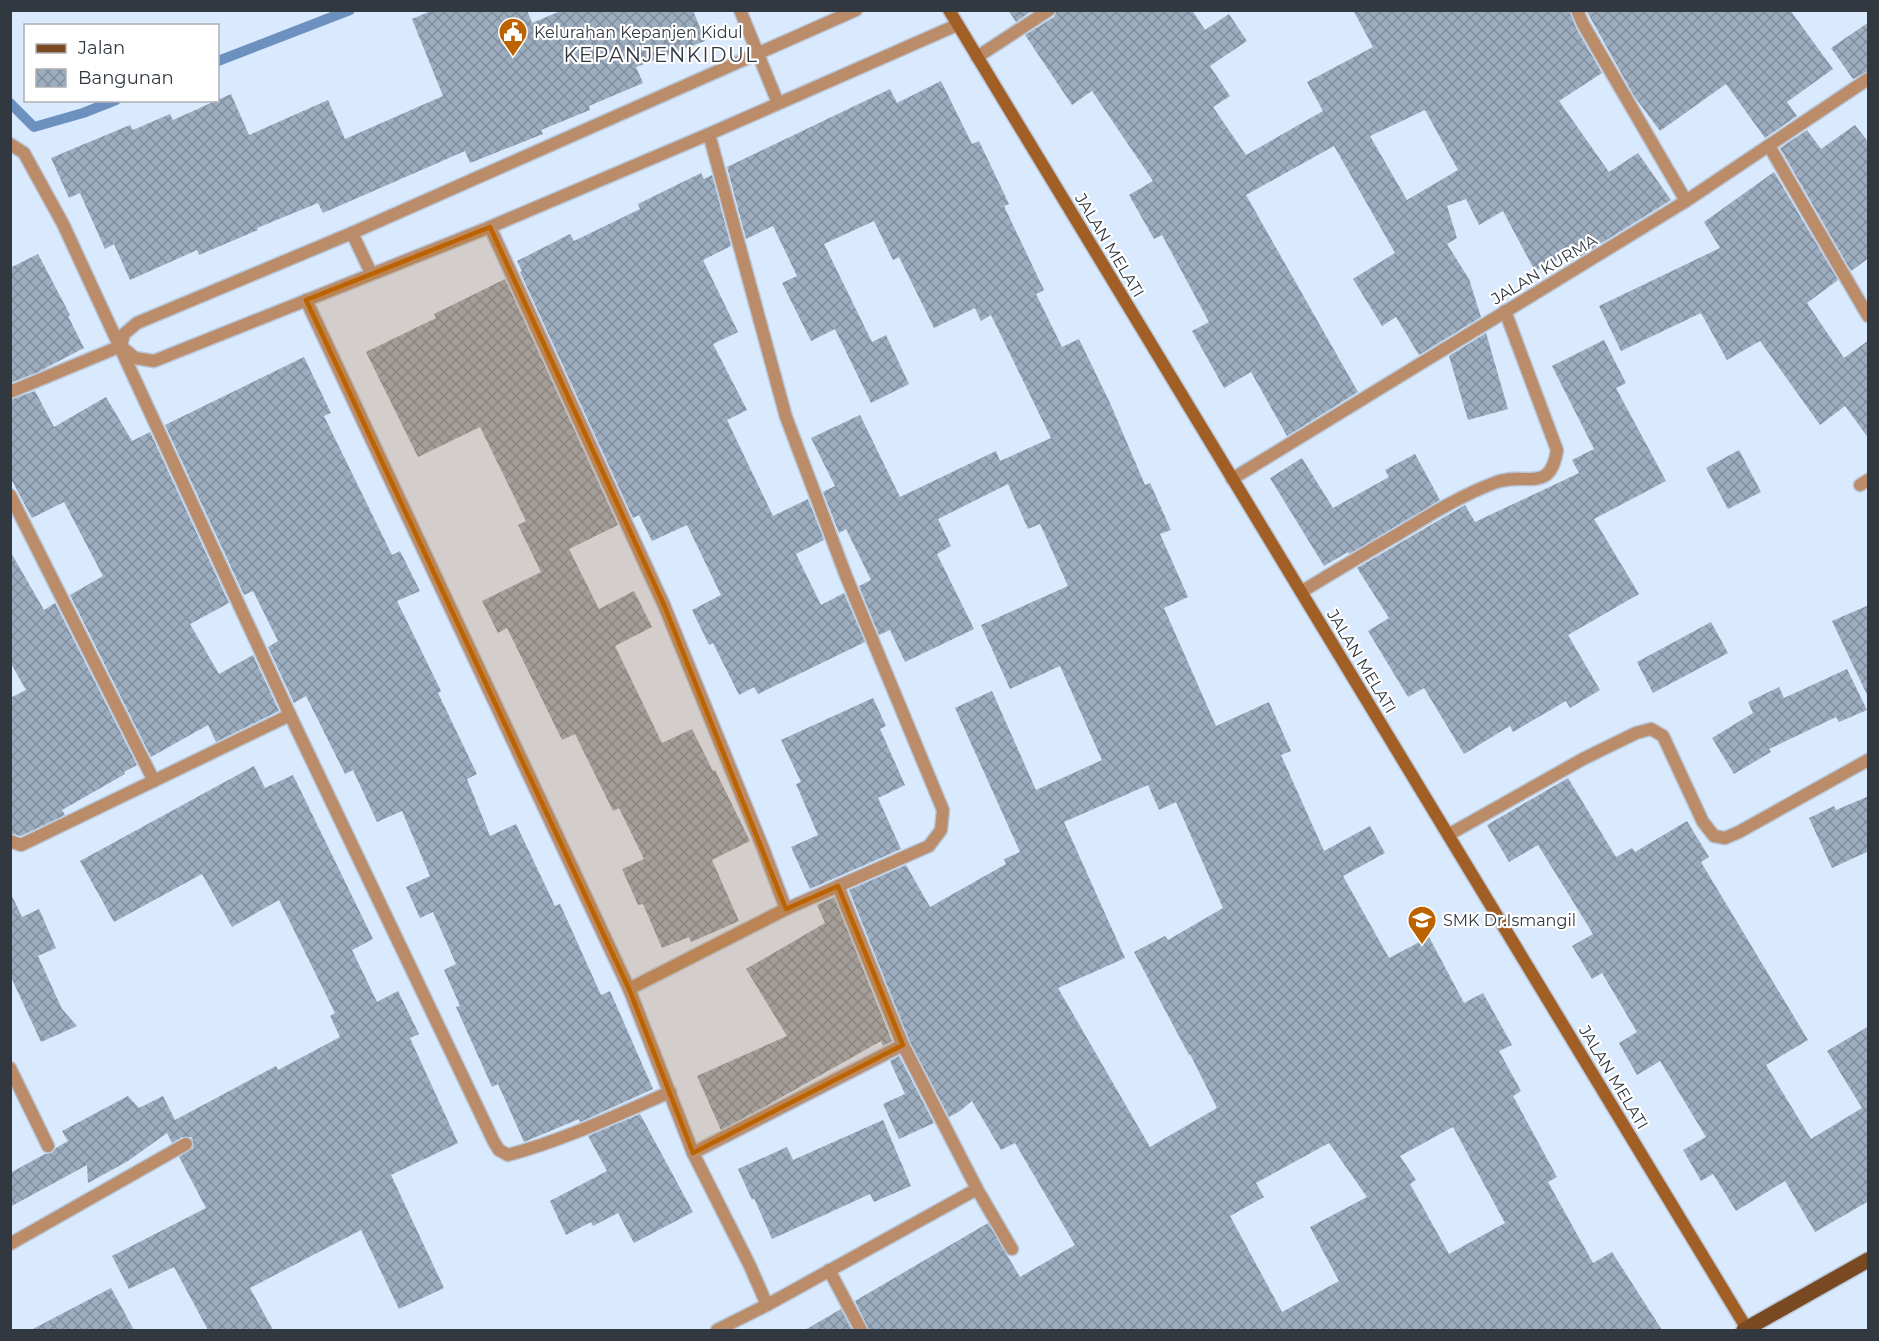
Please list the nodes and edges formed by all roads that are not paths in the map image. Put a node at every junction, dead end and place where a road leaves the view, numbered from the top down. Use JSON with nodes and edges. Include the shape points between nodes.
{"nodes":[{"id":1,"x":740,"y":10,"type":"edge"},
{"id":2,"x":856,"y":10,"type":"edge"},
{"id":3,"x":949,"y":10,"type":"edge"},
{"id":4,"x":1049,"y":10,"type":"edge"},
{"id":5,"x":1577,"y":10,"type":"edge"},
{"id":6,"x":957,"y":25,"type":"junction"},
{"id":7,"x":758,"y":54,"type":"junction"},
{"id":8,"x":977,"y":57,"type":"junction"},
{"id":9,"x":1869,"y":79,"type":"edge"},
{"id":10,"x":778,"y":103,"type":"junction"},
{"id":11,"x":709,"y":134,"type":"junction"},
{"id":12,"x":10,"y":144,"type":"edge"},
{"id":13,"x":1769,"y":146,"type":"junction"},
{"id":14,"x":1686,"y":201,"type":"junction"},
{"id":15,"x":490,"y":227,"type":"junction"},
{"id":16,"x":352,"y":233,"type":"junction"},
{"id":17,"x":371,"y":273,"type":"junction"},
{"id":18,"x":306,"y":300,"type":"junction"},
{"id":19,"x":1506,"y":312,"type":"junction"},
{"id":20,"x":1869,"y":316,"type":"edge"},
{"id":21,"x":121,"y":346,"type":"junction"},
{"id":22,"x":10,"y":392,"type":"edge"},
{"id":23,"x":1232,"y":479,"type":"junction"},
{"id":24,"x":10,"y":495,"type":"edge"},
{"id":25,"x":1301,"y":592,"type":"junction"},
{"id":26,"x":290,"y":715,"type":"junction"},
{"id":27,"x":1869,"y":760,"type":"edge"},
{"id":28,"x":154,"y":781,"type":"junction"},
{"id":29,"x":1448,"y":835,"type":"junction"},
{"id":30,"x":10,"y":841,"type":"edge"},
{"id":31,"x":838,"y":886,"type":"junction"},
{"id":32,"x":786,"y":909,"type":"junction"},
{"id":33,"x":629,"y":989,"type":"junction"},
{"id":34,"x":903,"y":1045,"type":"junction"},
{"id":35,"x":10,"y":1068,"type":"edge"},
{"id":36,"x":670,"y":1092,"type":"junction"},
{"id":37,"x":186,"y":1144,"type":"dead end"},
{"id":38,"x":48,"y":1146,"type":"dead end"},
{"id":39,"x":693,"y":1153,"type":"junction"},
{"id":40,"x":977,"y":1189,"type":"junction"},
{"id":41,"x":10,"y":1244,"type":"edge"},
{"id":42,"x":1012,"y":1249,"type":"dead end"},
{"id":43,"x":1869,"y":1260,"type":"edge"},
{"id":44,"x":829,"y":1270,"type":"junction"},
{"id":45,"x":767,"y":1305,"type":"junction"},
{"id":46,"x":717,"y":1330,"type":"edge"},
{"id":47,"x":861,"y":1330,"type":"edge"},
{"id":48,"x":1745,"y":1330,"type":"edge"}],
"edges":[{"from":1,"to":7,"type":"street"},
{"from":2,"to":7,"type":"street"},
{"from":3,"to":6,"type":"main road","name":"JALAN MELATI"},
{"from":4,"to":8,"type":"street"},
{"from":5,"to":14,"type":"street"},
{"from":6,"to":8,"type":"main road","name":"JALAN MELATI"},
{"from":6,"to":10,"type":"street"},
{"from":7,"to":10,"type":"street"},
{"from":7,"to":16,"type":"street"},
{"from":8,"to":23,"type":"main road","name":"JALAN MELATI"},
{"from":9,"to":13,"type":"street","name":"JALAN KURMA"},
{"from":10,"to":11,"type":"street"},
{"from":11,"to":15,"type":"street"},
{"from":11,"to":31,"type":"street","via":[[786,417],[846,576],[943,810],[941,830],[929,846]]},
{"from":12,"to":21,"type":"street","via":[[24,153]]},
{"from":13,"to":14,"type":"street","name":"JALAN KURMA"},
{"from":13,"to":20,"type":"street"},
{"from":14,"to":19,"type":"street","name":"JALAN KURMA"},
{"from":15,"to":17,"type":"street"},
{"from":15,"to":32,"type":"street","via":[[664,605]]},
{"from":16,"to":17,"type":"street"},
{"from":16,"to":21,"type":"street","via":[[137,323],[124,334]]},
{"from":17,"to":18,"type":"street"},
{"from":18,"to":21,"type":"street","via":[[154,361],[135,358]]},
{"from":18,"to":33,"type":"street"},
{"from":19,"to":23,"type":"street","name":"JALAN KURMA"},
{"from":19,"to":25,"type":"street","via":[[1557,450],[1554,466],[1545,477],[1497,481],[1458,498]]},
{"from":21,"to":22,"type":"street"},
{"from":21,"to":26,"type":"street"},
{"from":23,"to":25,"type":"main road","name":"JALAN MELATI"},
{"from":24,"to":28,"type":"street"},
{"from":25,"to":29,"type":"main road","name":"JALAN MELATI"},
{"from":26,"to":28,"type":"street"},
{"from":26,"to":36,"type":"street","via":[[499,1150],[508,1155],[570,1136]]},
{"from":27,"to":29,"type":"street","via":[[1725,838],[1714,836],[1703,822],[1663,736],[1651,729],[1583,759]]},
{"from":28,"to":30,"type":"street","via":[[21,845]]},
{"from":29,"to":48,"type":"main road","name":"JALAN MELATI"},
{"from":31,"to":32,"type":"street"},
{"from":31,"to":34,"type":"street"},
{"from":32,"to":33,"type":"street"},
{"from":33,"to":36,"type":"street"},
{"from":34,"to":39,"type":"street"},
{"from":34,"to":40,"type":"street"},
{"from":35,"to":38,"type":"street"},
{"from":36,"to":39,"type":"street"},
{"from":37,"to":41,"type":"street"},
{"from":39,"to":45,"type":"street"},
{"from":40,"to":42,"type":"street"},
{"from":40,"to":44,"type":"street"},
{"from":43,"to":48,"type":"main road"},
{"from":44,"to":45,"type":"street"},
{"from":44,"to":47,"type":"street"},
{"from":45,"to":46,"type":"street"}]}
